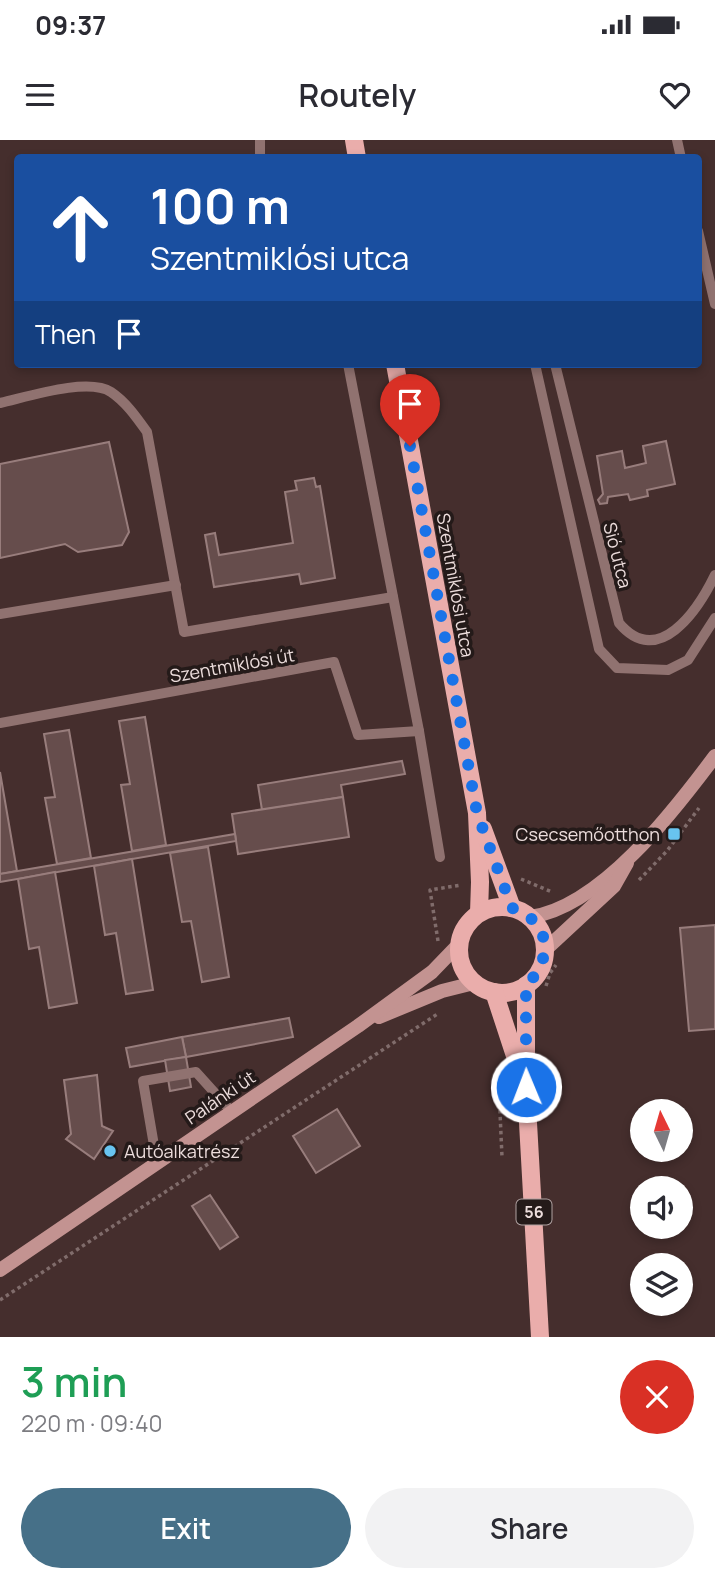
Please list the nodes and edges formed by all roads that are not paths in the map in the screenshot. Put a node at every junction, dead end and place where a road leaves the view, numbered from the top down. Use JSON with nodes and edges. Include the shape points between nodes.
{"nodes":[{"id":1,"x":702,"y":248,"type":"edge"},
{"id":2,"x":715,"y":304,"type":"edge"},
{"id":3,"x":349,"y":368,"type":"edge"},
{"id":4,"x":396,"y":368,"type":"edge"},
{"id":5,"x":535,"y":368,"type":"edge"},
{"id":6,"x":556,"y":368,"type":"edge"},
{"id":7,"x":0,"y":403,"type":"edge"},
{"id":8,"x":715,"y":575,"type":"edge"},
{"id":9,"x":176,"y":585,"type":"junction"},
{"id":10,"x":393,"y":597,"type":"junction"},
{"id":11,"x":0,"y":614,"type":"edge"},
{"id":12,"x":715,"y":618,"type":"edge"},
{"id":13,"x":0,"y":723,"type":"edge"},
{"id":14,"x":419,"y":731,"type":"junction"},
{"id":15,"x":715,"y":756,"type":"edge"},
{"id":16,"x":477,"y":813,"type":"junction"},
{"id":17,"x":631,"y":855,"type":"junction"},
{"id":18,"x":440,"y":857,"type":"dead end"},
{"id":19,"x":512,"y":908,"type":"junction"},
{"id":20,"x":479,"y":913,"type":"junction"},
{"id":21,"x":530,"y":917,"type":"junction"},
{"id":22,"x":459,"y":944,"type":"junction"},
{"id":23,"x":551,"y":957,"type":"junction"},
{"id":24,"x":474,"y":983,"type":"junction"},
{"id":25,"x":526,"y":985,"type":"junction"},
{"id":26,"x":494,"y":992,"type":"junction"},
{"id":27,"x":358,"y":1026,"type":"junction"},
{"id":28,"x":526,"y":1087,"type":"junction"},
{"id":29,"x":232,"y":1112,"type":"junction"},
{"id":30,"x":157,"y":1163,"type":"junction"},
{"id":31,"x":0,"y":1270,"type":"edge"},
{"id":32,"x":540,"y":1337,"type":"edge"}],
"edges":[{"from":1,"to":2,"type":"lane"},
{"from":3,"to":10,"type":"lane"},
{"from":4,"to":16,"type":"main road","name":"Szentmiklósi utca"},
{"from":5,"to":12,"type":"lane","via":[[599,649],[617,668],[668,670],[688,660]]},
{"from":6,"to":8,"type":"lane","name":"Sió utca","via":[[619,623],[640,640],[655,641],[676,630],[703,601]]},
{"from":7,"to":9,"type":"lane","via":[[85,385],[109,391],[134,413],[147,432]]},
{"from":9,"to":10,"type":"lane","via":[[184,632]]},
{"from":9,"to":11,"type":"lane"},
{"from":10,"to":14,"type":"lane"},
{"from":13,"to":14,"type":"lane","name":"Szentmiklósi út","via":[[334,662],[358,735]]},
{"from":14,"to":18,"type":"lane"},
{"from":15,"to":17,"type":"street","via":[[674,810]]},
{"from":16,"to":19,"type":"main road"},
{"from":16,"to":20,"type":"main road"},
{"from":17,"to":21,"type":"street","via":[[586,894],[563,908]]},
{"from":17,"to":23,"type":"street","via":[[614,886]]},
{"from":19,"to":20,"type":"main road","via":[[500,906]]},
{"from":19,"to":21,"type":"main road"},
{"from":20,"to":22,"type":"main road","via":[[469,921]]},
{"from":21,"to":23,"type":"main road"},
{"from":22,"to":24,"type":"main road","via":[[462,966]]},
{"from":22,"to":27,"type":"street","name":"Palánki út","via":[[432,972]]},
{"from":23,"to":25,"type":"main road"},
{"from":24,"to":26,"type":"main road"},
{"from":24,"to":27,"type":"street","name":"Palánki út","via":[[442,991]]},
{"from":25,"to":26,"type":"main road"},
{"from":25,"to":28,"type":"main road","number":"56"},
{"from":26,"to":28,"type":"main road","number":"56"},
{"from":27,"to":29,"type":"street","name":"Palánki út"},
{"from":28,"to":32,"type":"main road","number":"56"},
{"from":29,"to":30,"type":"street","name":"Palánki út"},
{"from":29,"to":30,"type":"lane","via":[[196,1072],[143,1081]]},
{"from":30,"to":31,"type":"street","name":"Palánki út"}]}
